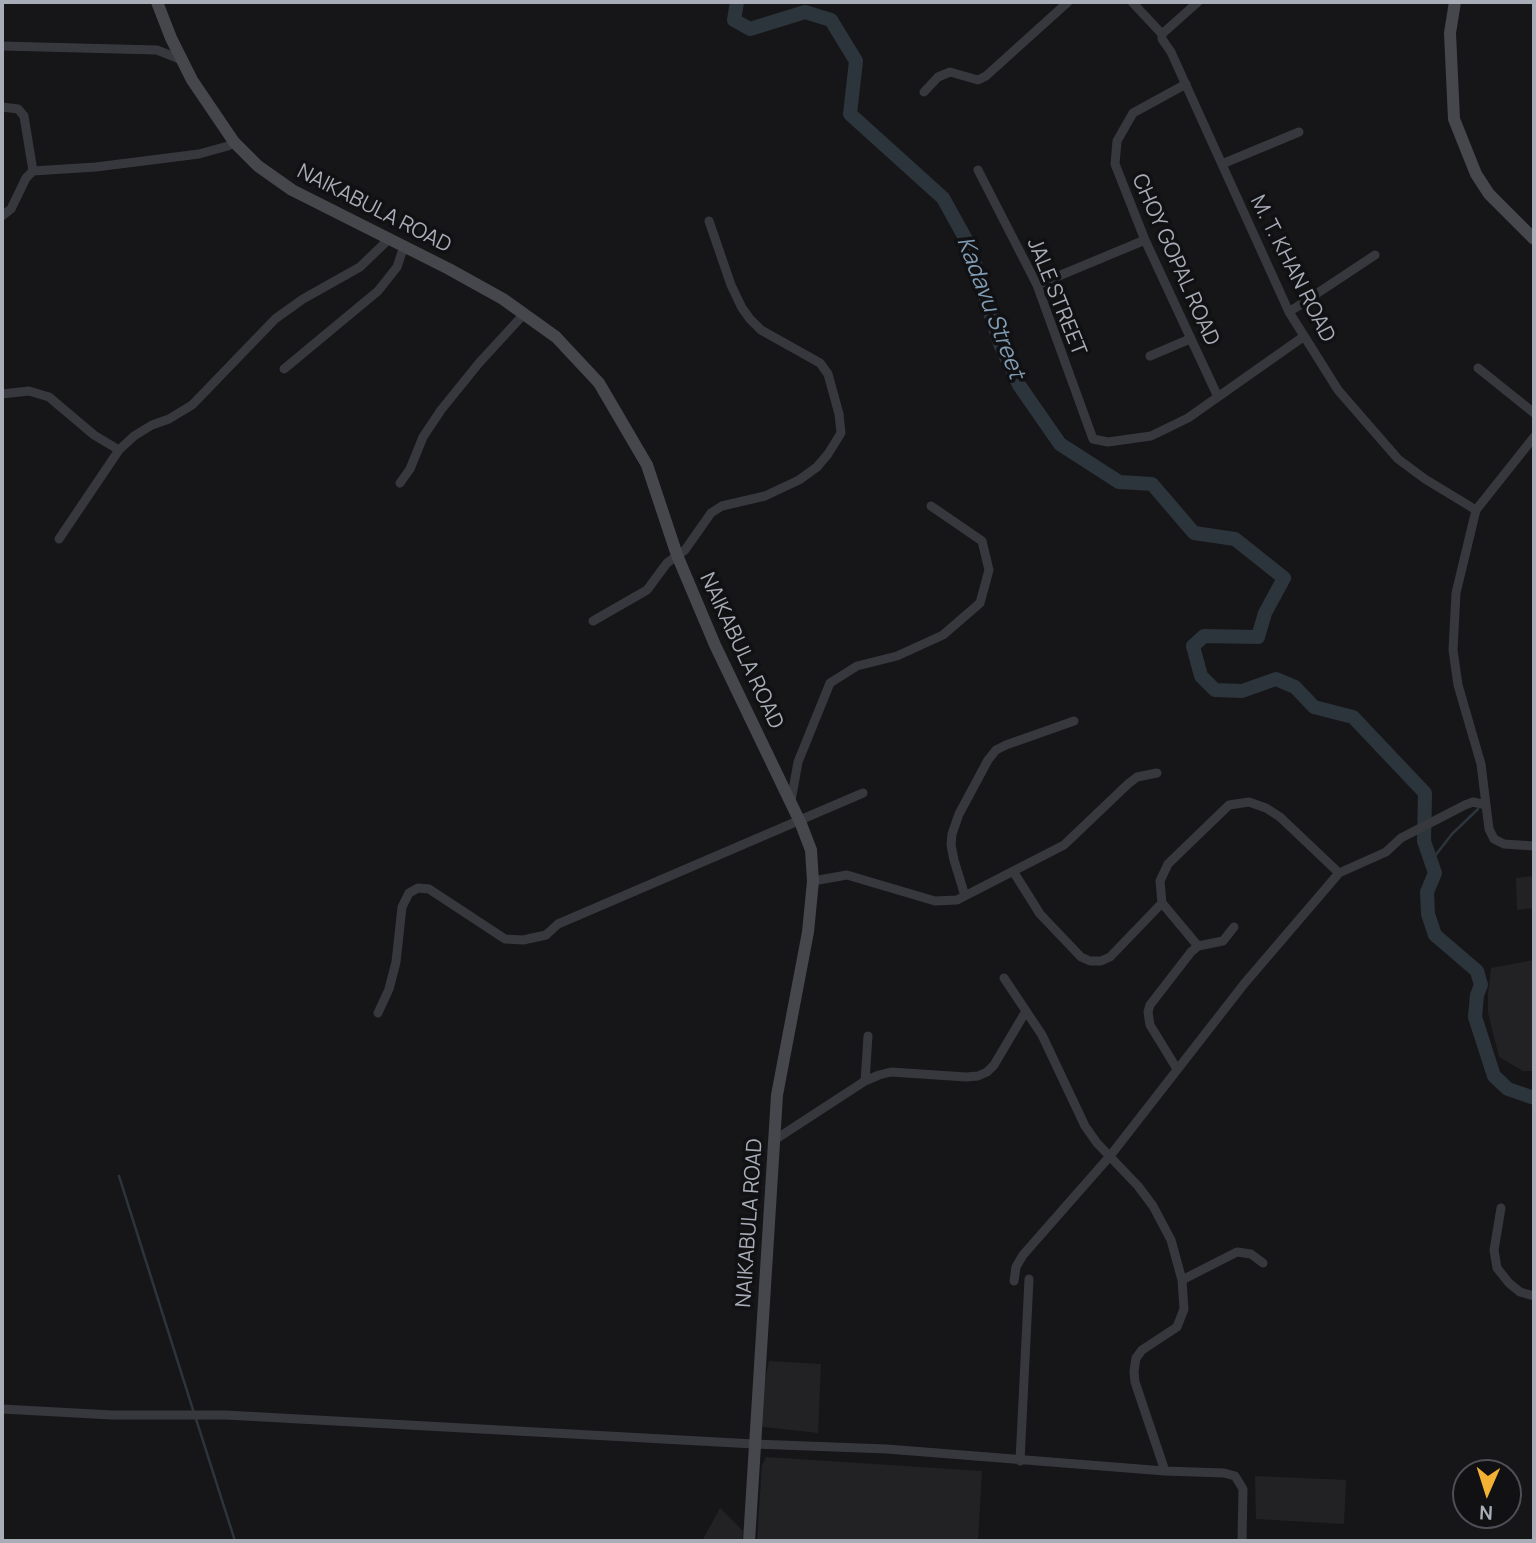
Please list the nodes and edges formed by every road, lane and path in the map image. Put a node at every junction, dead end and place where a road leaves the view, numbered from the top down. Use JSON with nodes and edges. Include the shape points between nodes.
{"nodes":[{"id":1,"x":157,"y":2,"type":"edge"},
{"id":2,"x":1068,"y":2,"type":"edge"},
{"id":3,"x":1132,"y":2,"type":"edge"},
{"id":4,"x":1198,"y":2,"type":"edge"},
{"id":5,"x":1455,"y":2,"type":"edge"},
{"id":6,"x":1162,"y":34,"type":"junction"},
{"id":7,"x":2,"y":46,"type":"edge"},
{"id":8,"x":182,"y":60,"type":"junction"},
{"id":9,"x":1185,"y":84,"type":"junction"},
{"id":10,"x":924,"y":92,"type":"dead end"},
{"id":11,"x":2,"y":107,"type":"edge"},
{"id":12,"x":1299,"y":132,"type":"dead end"},
{"id":13,"x":234,"y":142,"type":"junction"},
{"id":14,"x":1222,"y":164,"type":"junction"},
{"id":15,"x":978,"y":170,"type":"dead end"},
{"id":16,"x":33,"y":171,"type":"junction"},
{"id":17,"x":2,"y":216,"type":"edge"},
{"id":18,"x":709,"y":221,"type":"dead end"},
{"id":19,"x":389,"y":239,"type":"junction"},
{"id":20,"x":1534,"y":239,"type":"edge"},
{"id":21,"x":1145,"y":240,"type":"junction"},
{"id":22,"x":404,"y":246,"type":"junction"},
{"id":23,"x":1375,"y":255,"type":"dead end"},
{"id":24,"x":1037,"y":285,"type":"junction"},
{"id":25,"x":1289,"y":312,"type":"junction"},
{"id":26,"x":524,"y":314,"type":"junction"},
{"id":27,"x":1303,"y":337,"type":"junction"},
{"id":28,"x":1191,"y":339,"type":"junction"},
{"id":29,"x":1150,"y":356,"type":"dead end"},
{"id":30,"x":1478,"y":368,"type":"dead end"},
{"id":31,"x":284,"y":369,"type":"dead end"},
{"id":32,"x":2,"y":394,"type":"edge"},
{"id":33,"x":1218,"y":397,"type":"junction"},
{"id":34,"x":1534,"y":413,"type":"edge"},
{"id":35,"x":1534,"y":437,"type":"edge"},
{"id":36,"x":119,"y":450,"type":"junction"},
{"id":37,"x":400,"y":483,"type":"dead end"},
{"id":38,"x":931,"y":506,"type":"dead end"},
{"id":39,"x":1476,"y":510,"type":"junction"},
{"id":40,"x":59,"y":539,"type":"dead end"},
{"id":41,"x":677,"y":555,"type":"junction"},
{"id":42,"x":593,"y":621,"type":"dead end"},
{"id":43,"x":1074,"y":721,"type":"dead end"},
{"id":44,"x":1157,"y":773,"type":"dead end"},
{"id":45,"x":863,"y":793,"type":"dead end"},
{"id":46,"x":790,"y":803,"type":"junction"},
{"id":47,"x":1486,"y":805,"type":"junction"},
{"id":48,"x":799,"y":820,"type":"junction"},
{"id":49,"x":1534,"y":846,"type":"edge"},
{"id":50,"x":1013,"y":871,"type":"junction"},
{"id":51,"x":1339,"y":873,"type":"junction"},
{"id":52,"x":813,"y":881,"type":"junction"},
{"id":53,"x":965,"y":896,"type":"junction"},
{"id":54,"x":1162,"y":903,"type":"junction"},
{"id":55,"x":1234,"y":927,"type":"dead end"},
{"id":56,"x":1198,"y":946,"type":"junction"},
{"id":57,"x":1004,"y":978,"type":"dead end"},
{"id":58,"x":1026,"y":1011,"type":"junction"},
{"id":59,"x":378,"y":1013,"type":"dead end"},
{"id":60,"x":868,"y":1036,"type":"dead end"},
{"id":61,"x":1177,"y":1069,"type":"junction"},
{"id":62,"x":865,"y":1081,"type":"junction"},
{"id":63,"x":776,"y":1139,"type":"junction"},
{"id":64,"x":1110,"y":1156,"type":"junction"},
{"id":65,"x":1501,"y":1208,"type":"dead end"},
{"id":66,"x":1263,"y":1264,"type":"dead end"},
{"id":67,"x":1029,"y":1279,"type":"dead end"},
{"id":68,"x":1182,"y":1280,"type":"junction"},
{"id":69,"x":1014,"y":1281,"type":"dead end"},
{"id":70,"x":1534,"y":1296,"type":"edge"},
{"id":71,"x":2,"y":1409,"type":"edge"},
{"id":72,"x":754,"y":1444,"type":"junction"},
{"id":73,"x":1020,"y":1461,"type":"junction"},
{"id":74,"x":1165,"y":1471,"type":"junction"},
{"id":75,"x":749,"y":1541,"type":"edge"},
{"id":76,"x":1242,"y":1541,"type":"edge"}],
"edges":[{"from":1,"to":8,"type":"street","name":"NAIKABULA ROAD"},
{"from":2,"to":10,"type":"street","via":[[986,76],[978,80],[950,72]]},
{"from":3,"to":6,"type":"street","name":"M. T. KHAN ROAD"},
{"from":4,"to":6,"type":"street"},
{"from":5,"to":20,"type":"street","via":[[1450,33],[1454,119],[1489,194]]},
{"from":6,"to":9,"type":"street","name":"M. T. KHAN ROAD"},
{"from":7,"to":8,"type":"street","via":[[157,50]]},
{"from":8,"to":13,"type":"street","name":"NAIKABULA ROAD"},
{"from":9,"to":14,"type":"street","name":"M. T. KHAN ROAD"},
{"from":9,"to":21,"type":"street","name":"CHOY GOPAL ROAD","via":[[1133,113],[1117,141],[1115,164]]},
{"from":11,"to":16,"type":"street","via":[[18,109],[24,116]]},
{"from":12,"to":14,"type":"street"},
{"from":13,"to":16,"type":"street","via":[[199,154]]},
{"from":13,"to":19,"type":"street","name":"NAIKABULA ROAD","via":[[292,190]]},
{"from":14,"to":25,"type":"street","name":"M. T. KHAN ROAD"},
{"from":15,"to":24,"type":"street","name":"JALE STREET"},
{"from":16,"to":17,"type":"street"},
{"from":18,"to":41,"type":"street","via":[[731,285],[750,319],[820,363],[828,374],[841,433],[828,454],[785,488],[712,513]]},
{"from":19,"to":22,"type":"street","name":"NAIKABULA ROAD"},
{"from":19,"to":36,"type":"street","via":[[360,267],[275,319],[192,405],[139,432]]},
{"from":21,"to":24,"type":"street"},
{"from":21,"to":28,"type":"street","name":"CHOY GOPAL ROAD"},
{"from":22,"to":26,"type":"street","name":"NAIKABULA ROAD"},
{"from":22,"to":31,"type":"street","via":[[397,267],[378,291]]},
{"from":23,"to":25,"type":"street"},
{"from":24,"to":33,"type":"street","name":"JALE STREET","via":[[1093,439],[1108,442],[1151,436]]},
{"from":25,"to":27,"type":"street","name":"M. T. KHAN ROAD"},
{"from":26,"to":37,"type":"street","via":[[441,410]]},
{"from":26,"to":41,"type":"street","name":"NAIKABULA ROAD","via":[[555,337],[599,383],[647,465]]},
{"from":27,"to":33,"type":"street"},
{"from":27,"to":39,"type":"street","name":"M. T. KHAN ROAD","via":[[1338,390],[1398,459]]},
{"from":28,"to":29,"type":"street"},
{"from":28,"to":33,"type":"street","name":"CHOY GOPAL ROAD"},
{"from":30,"to":34,"type":"street"},
{"from":32,"to":36,"type":"street","via":[[29,391],[49,397]]},
{"from":35,"to":39,"type":"street"},
{"from":36,"to":40,"type":"street"},
{"from":38,"to":46,"type":"street","via":[[982,541],[989,570],[980,603],[943,635],[897,656],[857,666],[830,683],[798,762]]},
{"from":39,"to":47,"type":"street","via":[[1456,593],[1453,650],[1481,764]]},
{"from":41,"to":42,"type":"street","via":[[648,590]]},
{"from":41,"to":46,"type":"street","name":"NAIKABULA ROAD"},
{"from":43,"to":53,"type":"street","via":[[1006,744],[988,760],[951,834]]},
{"from":44,"to":50,"type":"street","via":[[1137,777],[1070,840]]},
{"from":45,"to":48,"type":"street"},
{"from":46,"to":48,"type":"street","name":"NAIKABULA ROAD"},
{"from":47,"to":49,"type":"street","via":[[1494,839]]},
{"from":47,"to":51,"type":"street","via":[[1473,802]]},
{"from":48,"to":52,"type":"street","name":"NAIKABULA ROAD","via":[[811,850]]},
{"from":48,"to":59,"type":"street","via":[[558,924],[546,935],[523,940],[505,939],[429,889],[418,888],[409,893],[402,907],[396,961]]},
{"from":50,"to":53,"type":"street"},
{"from":50,"to":54,"type":"street","via":[[1040,914],[1090,961],[1110,957]]},
{"from":51,"to":54,"type":"street","via":[[1280,817],[1258,804],[1239,802],[1229,805],[1168,864],[1160,881]]},
{"from":51,"to":61,"type":"street"},
{"from":52,"to":53,"type":"street","via":[[847,875],[935,901]]},
{"from":52,"to":63,"type":"street","name":"NAIKABULA ROAD","via":[[808,932],[777,1094]]},
{"from":54,"to":56,"type":"street"},
{"from":55,"to":56,"type":"street","via":[[1223,941]]},
{"from":56,"to":61,"type":"street","via":[[1148,1012],[1150,1025]]},
{"from":57,"to":58,"type":"street"},
{"from":58,"to":62,"type":"street","via":[[994,1065],[978,1076],[891,1072]]},
{"from":58,"to":64,"type":"street","via":[[1084,1126]]},
{"from":60,"to":62,"type":"street"},
{"from":61,"to":64,"type":"street"},
{"from":62,"to":63,"type":"street"},
{"from":63,"to":72,"type":"street","name":"NAIKABULA ROAD"},
{"from":64,"to":68,"type":"street","via":[[1153,1206],[1171,1240]]},
{"from":64,"to":69,"type":"street","via":[[1023,1255]]},
{"from":65,"to":70,"type":"street","via":[[1494,1250],[1497,1268],[1520,1292]]},
{"from":66,"to":68,"type":"street","via":[[1251,1254],[1237,1252]]},
{"from":67,"to":73,"type":"street"},
{"from":68,"to":74,"type":"street","via":[[1181,1320],[1142,1350],[1134,1371]]},
{"from":71,"to":72,"type":"street","via":[[193,1414]]},
{"from":72,"to":73,"type":"street"},
{"from":72,"to":75,"type":"street","name":"NAIKABULA ROAD"},
{"from":73,"to":74,"type":"street"},
{"from":74,"to":76,"type":"street","via":[[1235,1476],[1243,1489]]}]}
